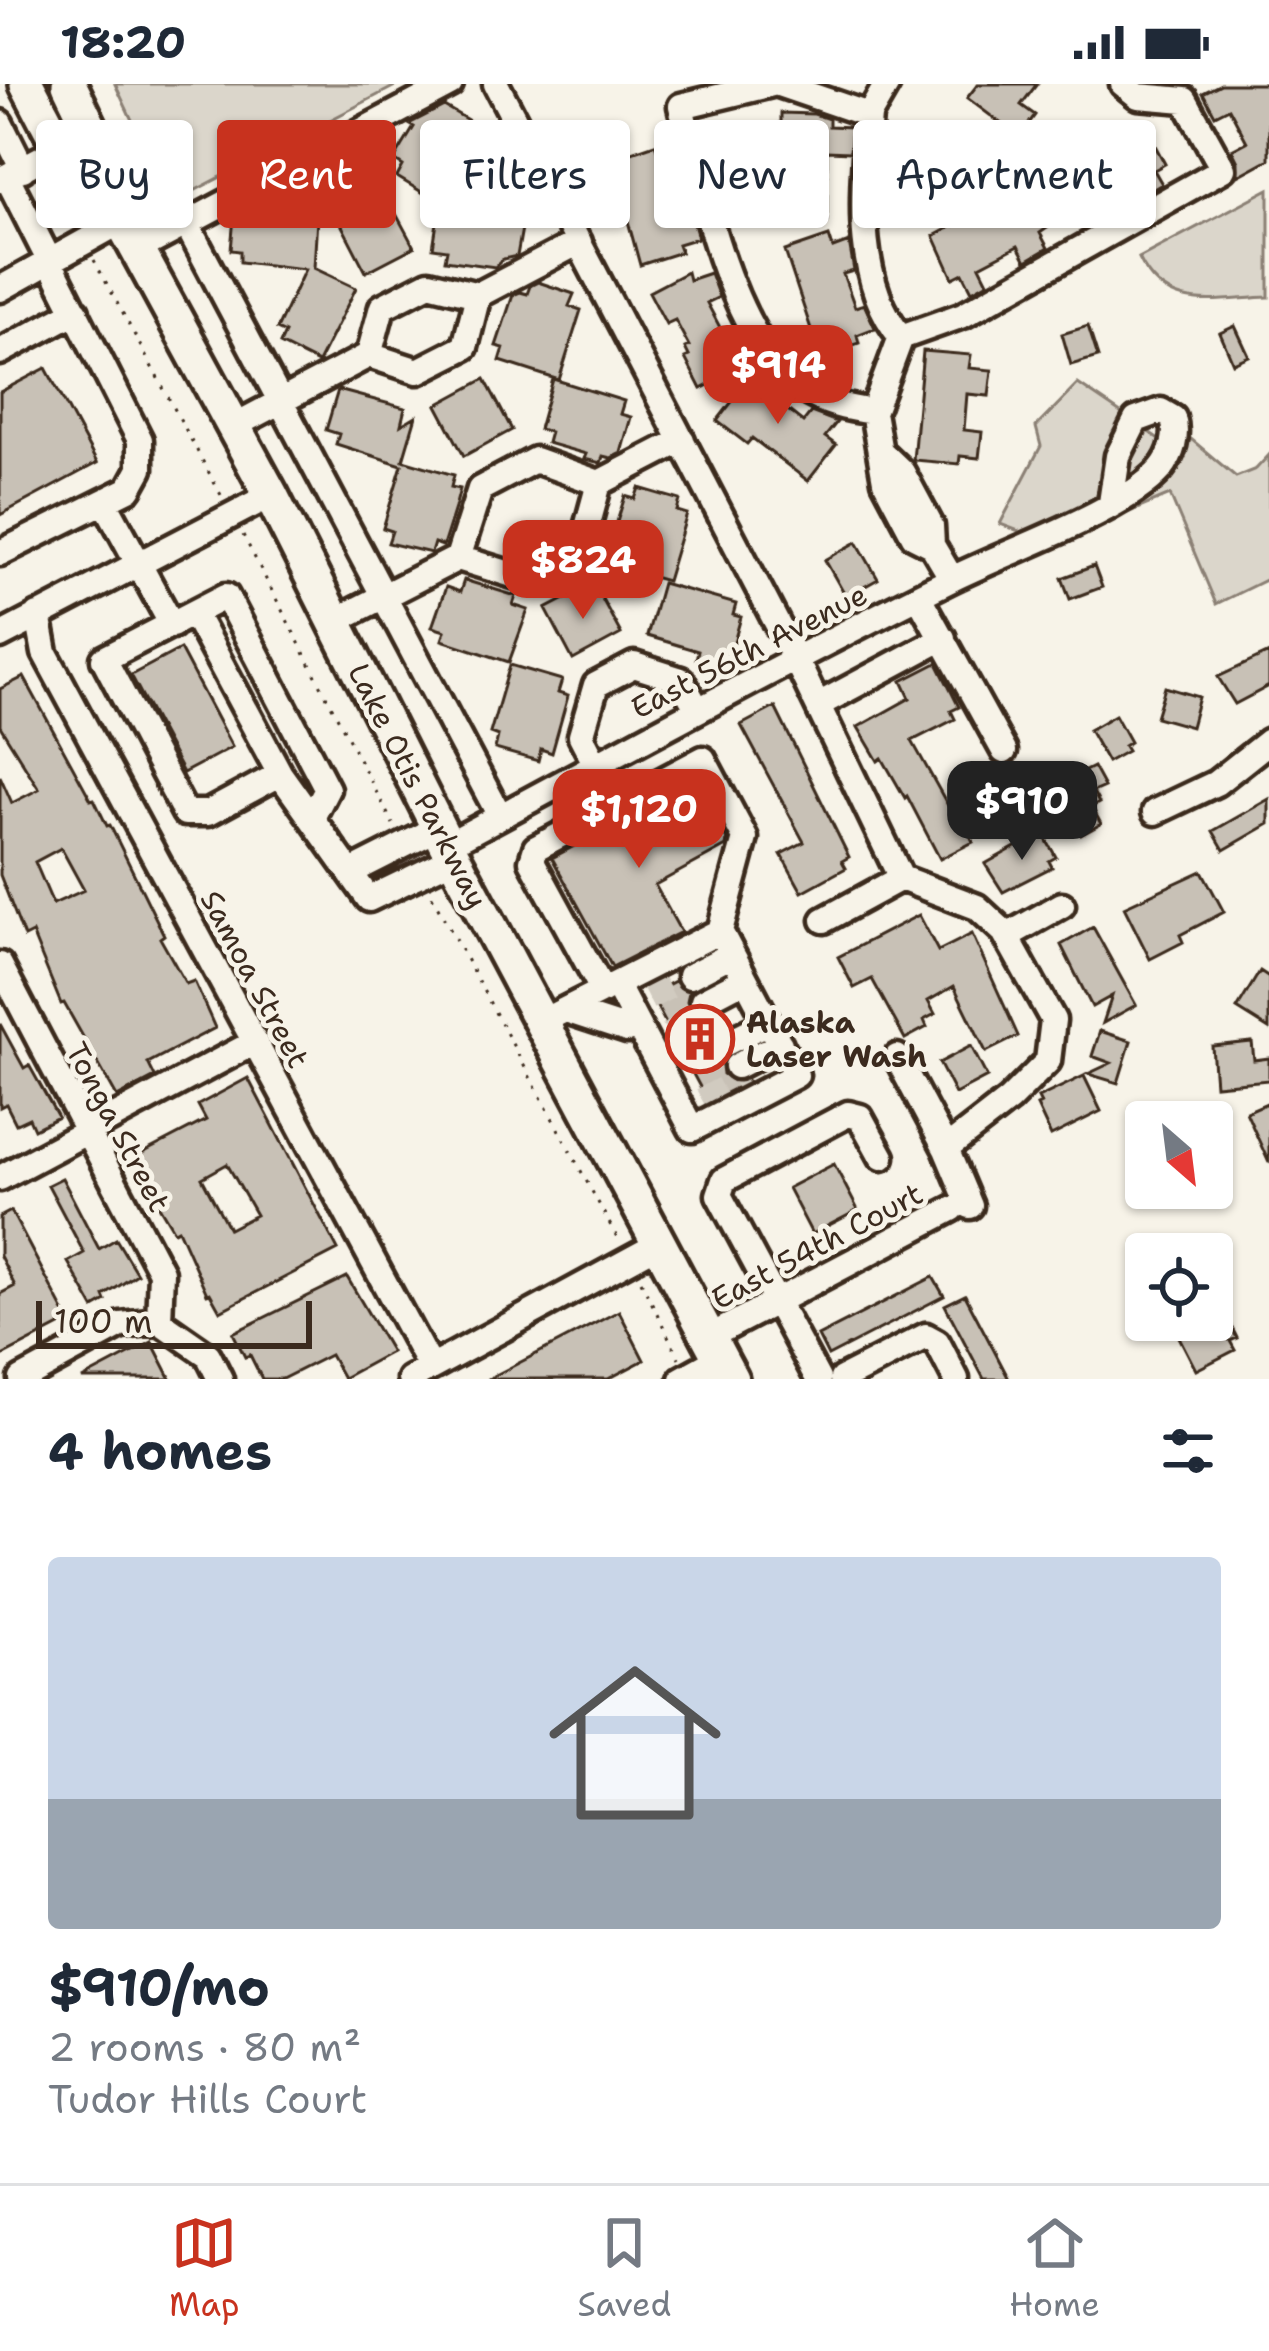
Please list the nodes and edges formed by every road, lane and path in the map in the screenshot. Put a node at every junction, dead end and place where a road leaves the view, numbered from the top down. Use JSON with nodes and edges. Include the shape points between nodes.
{"nodes":[{"id":1,"x":27,"y":84,"type":"edge"},
{"id":2,"x":68,"y":84,"type":"edge"},
{"id":3,"x":450,"y":84,"type":"edge"},
{"id":4,"x":496,"y":84,"type":"edge"},
{"id":5,"x":775,"y":84,"type":"edge"},
{"id":6,"x":887,"y":84,"type":"edge"},
{"id":7,"x":1123,"y":84,"type":"edge"},
{"id":8,"x":868,"y":115,"type":"junction"},
{"id":9,"x":87,"y":120,"type":"edge"},
{"id":10,"x":0,"y":123,"type":"edge"},
{"id":11,"x":26,"y":167,"type":"edge"},
{"id":12,"x":193,"y":220,"type":"edge"},
{"id":13,"x":109,"y":228,"type":"edge"},
{"id":14,"x":125,"y":228,"type":"edge"},
{"id":15,"x":188,"y":228,"type":"edge"},
{"id":16,"x":85,"y":242,"type":"junction"},
{"id":17,"x":579,"y":242,"type":"junction"},
{"id":18,"x":52,"y":262,"type":"junction"},
{"id":19,"x":0,"y":289,"type":"edge"},
{"id":20,"x":478,"y":295,"type":"junction"},
{"id":21,"x":76,"y":311,"type":"junction"},
{"id":22,"x":902,"y":337,"type":"junction"},
{"id":23,"x":0,"y":352,"type":"edge"},
{"id":24,"x":368,"y":356,"type":"junction"},
{"id":25,"x":280,"y":402,"type":"junction"},
{"id":26,"x":873,"y":412,"type":"junction"},
{"id":27,"x":232,"y":427,"type":"junction"},
{"id":28,"x":682,"y":440,"type":"junction"},
{"id":29,"x":599,"y":483,"type":"junction"},
{"id":30,"x":271,"y":495,"type":"junction"},
{"id":31,"x":105,"y":502,"type":"junction"},
{"id":32,"x":1111,"y":503,"type":"dead end"},
{"id":33,"x":232,"y":514,"type":"junction"},
{"id":34,"x":0,"y":553,"type":"edge"},
{"id":35,"x":458,"y":557,"type":"junction"},
{"id":36,"x":140,"y":563,"type":"junction"},
{"id":37,"x":952,"y":579,"type":"junction"},
{"id":38,"x":383,"y":596,"type":"junction"},
{"id":39,"x":919,"y":597,"type":"junction"},
{"id":40,"x":38,"y":615,"type":"junction"},
{"id":41,"x":183,"y":620,"type":"junction"},
{"id":42,"x":333,"y":622,"type":"junction"},
{"id":43,"x":0,"y":636,"type":"edge"},
{"id":44,"x":943,"y":638,"type":"junction"},
{"id":45,"x":795,"y":658,"type":"junction"},
{"id":46,"x":818,"y":705,"type":"junction"},
{"id":47,"x":689,"y":714,"type":"junction"},
{"id":48,"x":1269,"y":741,"type":"edge"},
{"id":49,"x":1004,"y":751,"type":"dead end"},
{"id":50,"x":703,"y":759,"type":"junction"},
{"id":51,"x":596,"y":765,"type":"junction"},
{"id":52,"x":280,"y":774,"type":"junction"},
{"id":53,"x":1155,"y":812,"type":"dead end"},
{"id":54,"x":313,"y":816,"type":"junction"},
{"id":55,"x":500,"y":816,"type":"junction"},
{"id":56,"x":404,"y":844,"type":"junction"},
{"id":57,"x":446,"y":844,"type":"junction"},
{"id":58,"x":353,"y":871,"type":"junction"},
{"id":59,"x":420,"y":874,"type":"junction"},
{"id":60,"x":901,"y":878,"type":"junction"},
{"id":61,"x":1062,"y":905,"type":"dead end"},
{"id":62,"x":824,"y":920,"type":"dead end"},
{"id":63,"x":1007,"y":936,"type":"junction"},
{"id":64,"x":738,"y":964,"type":"junction"},
{"id":65,"x":0,"y":965,"type":"edge"},
{"id":66,"x":609,"y":987,"type":"junction"},
{"id":67,"x":553,"y":1016,"type":"junction"},
{"id":68,"x":647,"y":1023,"type":"junction"},
{"id":69,"x":777,"y":1039,"type":"junction"},
{"id":70,"x":254,"y":1042,"type":"junction"},
{"id":71,"x":897,"y":1057,"type":"dead end"},
{"id":72,"x":85,"y":1132,"type":"junction"},
{"id":73,"x":946,"y":1149,"type":"junction"},
{"id":74,"x":882,"y":1157,"type":"dead end"},
{"id":75,"x":0,"y":1178,"type":"edge"},
{"id":76,"x":644,"y":1252,"type":"junction"},
{"id":77,"x":776,"y":1301,"type":"junction"},
{"id":78,"x":159,"y":1321,"type":"junction"},
{"id":79,"x":720,"y":1358,"type":"edge"},
{"id":80,"x":420,"y":1373,"type":"edge"},
{"id":81,"x":685,"y":1377,"type":"edge"},
{"id":82,"x":22,"y":1379,"type":"edge"},
{"id":83,"x":220,"y":1379,"type":"edge"},
{"id":84,"x":818,"y":1379,"type":"edge"},
{"id":85,"x":842,"y":1379,"type":"edge"},
{"id":86,"x":956,"y":1379,"type":"edge"}],
"edges":[{"from":1,"to":11,"type":"main road","name":"Lake Otis Parkway"},
{"from":2,"to":9,"type":"main road","name":"Lake Otis Parkway"},
{"from":3,"to":12,"type":"street"},
{"from":4,"to":17,"type":"street"},
{"from":5,"to":8,"type":"street"},
{"from":5,"to":26,"type":"street","via":[[680,106],[718,257],[787,376],[823,401]]},
{"from":6,"to":8,"type":"street"},
{"from":7,"to":22,"type":"street","via":[[1138,96],[1185,100],[1223,169],[963,315]]},
{"from":8,"to":22,"type":"street","via":[[862,214],[875,280]]},
{"from":10,"to":11,"type":"street"},
{"from":11,"to":16,"type":"path"},
{"from":11,"to":18,"type":"street"},
{"from":13,"to":16,"type":"street"},
{"from":14,"to":27,"type":"main road","name":"Lake Otis Parkway"},
{"from":15,"to":25,"type":"street"},
{"from":16,"to":18,"type":"street"},
{"from":16,"to":33,"type":"path"},
{"from":17,"to":20,"type":"street"},
{"from":17,"to":28,"type":"street"},
{"from":18,"to":19,"type":"street"},
{"from":18,"to":21,"type":"street"},
{"from":20,"to":24,"type":"street","via":[[429,283],[382,307]]},
{"from":20,"to":24,"type":"street","via":[[465,347],[418,371]]},
{"from":21,"to":23,"type":"street"},
{"from":21,"to":31,"type":"street","via":[[140,440],[140,469],[129,489]]},
{"from":22,"to":26,"type":"street"},
{"from":24,"to":25,"type":"street"},
{"from":25,"to":27,"type":"street"},
{"from":25,"to":38,"type":"street"},
{"from":26,"to":37,"type":"street","via":[[881,452],[902,472]]},
{"from":27,"to":30,"type":"main road","name":"Lake Otis Parkway"},
{"from":28,"to":29,"type":"street"},
{"from":28,"to":45,"type":"street"},
{"from":29,"to":35,"type":"street","via":[[536,460],[517,469],[480,489]]},
{"from":29,"to":35,"type":"street","via":[[581,550],[526,578]]},
{"from":30,"to":33,"type":"street"},
{"from":30,"to":42,"type":"main road","name":"Lake Otis Parkway"},
{"from":31,"to":34,"type":"street"},
{"from":31,"to":36,"type":"street"},
{"from":32,"to":37,"type":"street","name":"East 56th Avenue"},
{"from":33,"to":36,"type":"street"},
{"from":33,"to":56,"type":"path"},
{"from":35,"to":38,"type":"street"},
{"from":36,"to":40,"type":"street"},
{"from":36,"to":41,"type":"street"},
{"from":37,"to":39,"type":"street","name":"East 56th Avenue"},
{"from":38,"to":42,"type":"street"},
{"from":38,"to":55,"type":"street"},
{"from":39,"to":44,"type":"street"},
{"from":39,"to":45,"type":"street","name":"East 56th Avenue"},
{"from":40,"to":43,"type":"street"},
{"from":40,"to":70,"type":"street","name":"Samoa Street","via":[[45,652]]},
{"from":41,"to":52,"type":"street"},
{"from":41,"to":52,"type":"street","via":[[104,659],[185,812],[208,813]]},
{"from":41,"to":54,"type":"street","via":[[226,596],[327,789]]},
{"from":42,"to":57,"type":"main road","name":"Lake Otis Parkway"},
{"from":44,"to":46,"type":"street"},
{"from":44,"to":49,"type":"street"},
{"from":45,"to":46,"type":"street"},
{"from":45,"to":47,"type":"street","name":"East 56th Avenue"},
{"from":46,"to":60,"type":"street"},
{"from":47,"to":50,"type":"street"},
{"from":47,"to":51,"type":"street","name":"East 56th Avenue"},
{"from":47,"to":51,"type":"street","via":[[681,680],[634,665],[596,685],[581,736]]},
{"from":48,"to":53,"type":"street","via":[[1216,783]]},
{"from":50,"to":64,"type":"street","via":[[745,838]]},
{"from":50,"to":66,"type":"street","via":[[536,848],[532,861]]},
{"from":51,"to":55,"type":"street","name":"East 56th Avenue"},
{"from":52,"to":54,"type":"street"},
{"from":54,"to":58,"type":"street"},
{"from":55,"to":57,"type":"street","name":"East 56th Avenue"},
{"from":56,"to":57,"type":"street"},
{"from":56,"to":58,"type":"street"},
{"from":57,"to":59,"type":"street"},
{"from":57,"to":67,"type":"main road","name":"Lake Otis Parkway"},
{"from":58,"to":59,"type":"street","via":[[369,899]]},
{"from":59,"to":76,"type":"path"},
{"from":60,"to":62,"type":"street"},
{"from":60,"to":63,"type":"street","via":[[977,908]]},
{"from":61,"to":63,"type":"street"},
{"from":63,"to":73,"type":"street","via":[[1053,1020],[1048,1061]]},
{"from":64,"to":64,"type":"street","via":[[700,995]]},
{"from":64,"to":66,"type":"street"},
{"from":64,"to":69,"type":"street"},
{"from":65,"to":72,"type":"street","name":"Tonga Street"},
{"from":66,"to":67,"type":"street"},
{"from":66,"to":68,"type":"street"},
{"from":67,"to":68,"type":"street","via":[[627,1030]]},
{"from":67,"to":76,"type":"main road","name":"Lake Otis Parkway"},
{"from":68,"to":69,"type":"street","via":[[683,1088],[692,1129],[796,1075]]},
{"from":69,"to":69,"type":"street","via":[[735,1061]]},
{"from":70,"to":72,"type":"street"},
{"from":70,"to":80,"type":"street","name":"Samoa Street"},
{"from":71,"to":73,"type":"street"},
{"from":72,"to":75,"type":"street"},
{"from":72,"to":78,"type":"street","name":"Tonga Street","via":[[161,1272]]},
{"from":73,"to":77,"type":"street","name":"East 54th Court","via":[[961,1207]]},
{"from":74,"to":77,"type":"street","via":[[860,1118],[848,1114],[724,1180],[718,1196]]},
{"from":76,"to":79,"type":"main road","name":"Lake Otis Parkway"},
{"from":76,"to":80,"type":"street"},
{"from":76,"to":81,"type":"path"},
{"from":77,"to":79,"type":"street","name":"East 54th Court"},
{"from":77,"to":84,"type":"street"},
{"from":78,"to":82,"type":"street","via":[[121,1325]]},
{"from":78,"to":83,"type":"street","via":[[208,1355]]},
{"from":79,"to":81,"type":"street","name":"East 54th Court"},
{"from":85,"to":86,"type":"street","via":[[926,1336]]}]}
